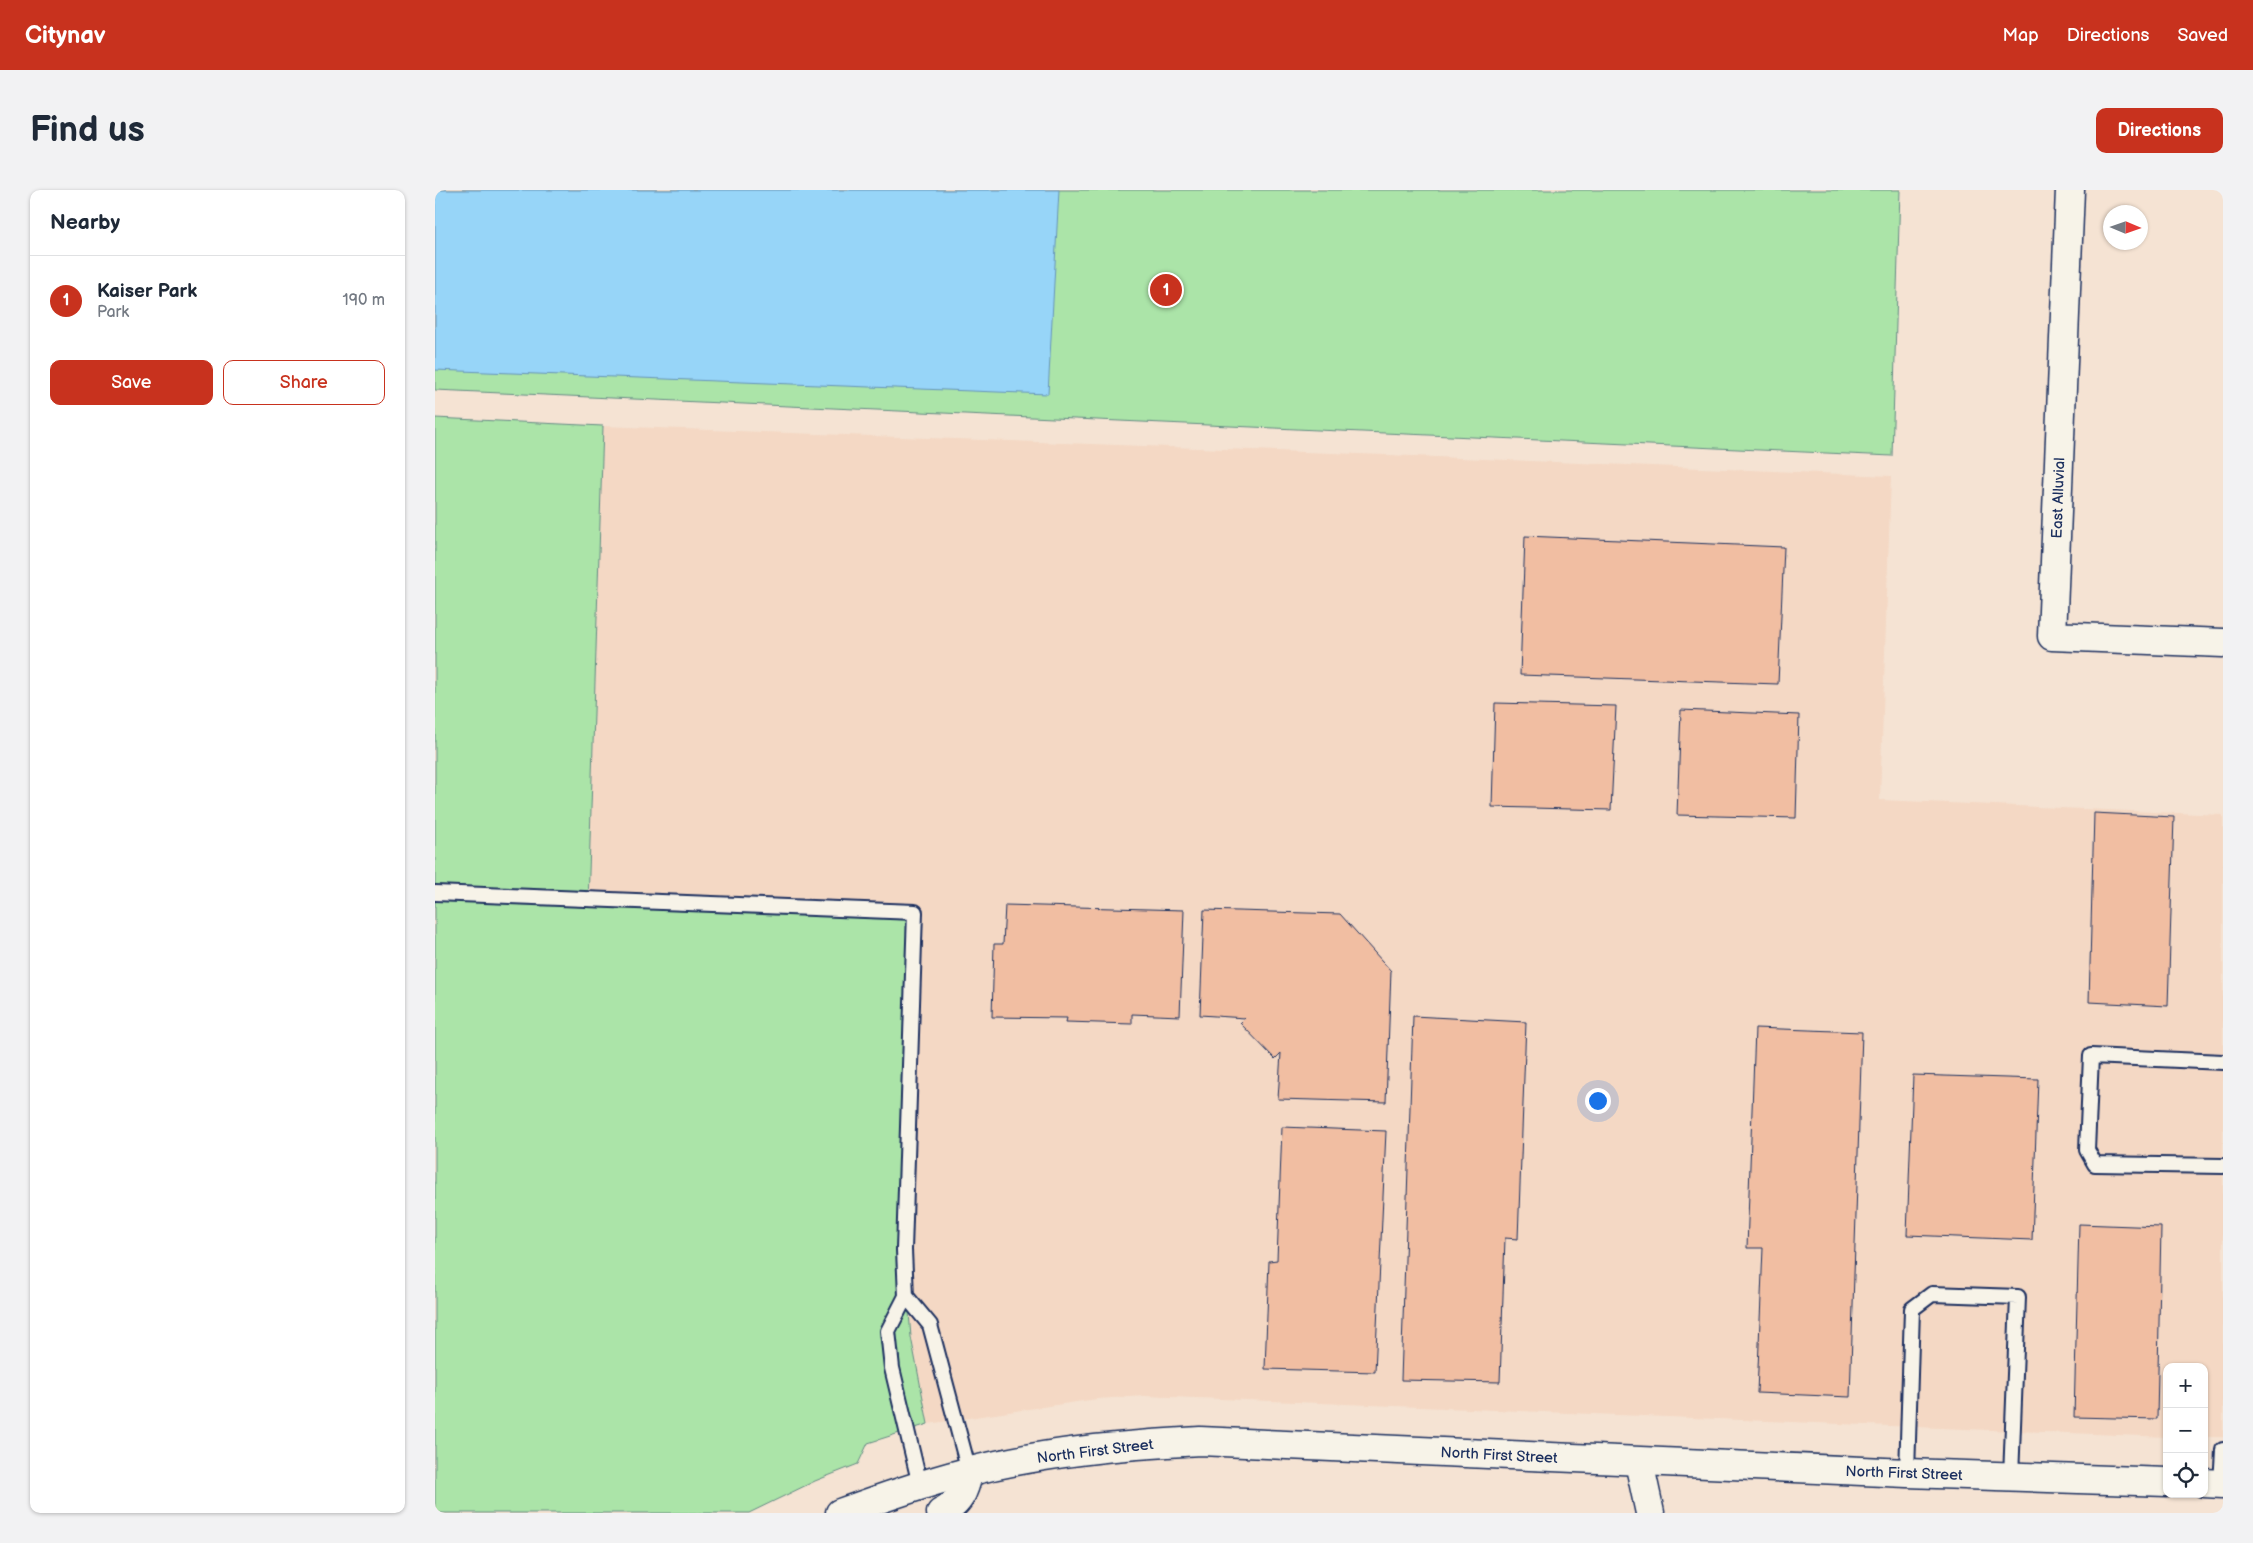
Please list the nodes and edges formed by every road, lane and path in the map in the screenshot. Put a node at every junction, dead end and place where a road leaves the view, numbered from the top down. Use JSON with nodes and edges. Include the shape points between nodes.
{"nodes":[{"id":1,"x":2070,"y":190,"type":"edge"},
{"id":2,"x":2223,"y":643,"type":"edge"},
{"id":3,"x":435,"y":893,"type":"edge"},
{"id":4,"x":2223,"y":1062,"type":"edge"},
{"id":5,"x":2223,"y":1166,"type":"edge"},
{"id":6,"x":906,"y":1296,"type":"junction"},
{"id":7,"x":2223,"y":1450,"type":"edge"},
{"id":8,"x":1639,"y":1462,"type":"junction"},
{"id":9,"x":969,"y":1471,"type":"junction"},
{"id":10,"x":1907,"y":1473,"type":"junction"},
{"id":11,"x":2011,"y":1477,"type":"junction"},
{"id":12,"x":2163,"y":1482,"type":"edge"},
{"id":13,"x":2216,"y":1484,"type":"edge"},
{"id":14,"x":920,"y":1485,"type":"junction"},
{"id":15,"x":840,"y":1513,"type":"edge"},
{"id":16,"x":941,"y":1513,"type":"edge"},
{"id":17,"x":1651,"y":1513,"type":"edge"}],
"edges":[{"from":1,"to":2,"type":"main road","name":"East Alluvial","via":[[2052,636]]},
{"from":3,"to":6,"type":"lane","via":[[915,912],[904,1250]]},
{"from":4,"to":5,"type":"lane","via":[[2091,1056],[2087,1150],[2095,1164]]},
{"from":6,"to":9,"type":"lane","via":[[931,1326]]},
{"from":6,"to":14,"type":"lane","via":[[888,1331],[894,1377]]},
{"from":7,"to":13,"type":"lane"},
{"from":8,"to":9,"type":"main road","name":"North First Street","via":[[1200,1440],[1121,1445]]},
{"from":8,"to":10,"type":"main road","name":"North First Street"},
{"from":8,"to":17,"type":"main road"},
{"from":9,"to":14,"type":"main road","name":"North First Street"},
{"from":9,"to":16,"type":"main road","via":[[964,1492],[953,1506]]},
{"from":10,"to":11,"type":"main road","name":"North First Street"},
{"from":10,"to":11,"type":"lane","via":[[1912,1309],[1932,1294],[2018,1297]]},
{"from":11,"to":12,"type":"main road","name":"North First Street"},
{"from":14,"to":15,"type":"main road","name":"North First Street"}]}
